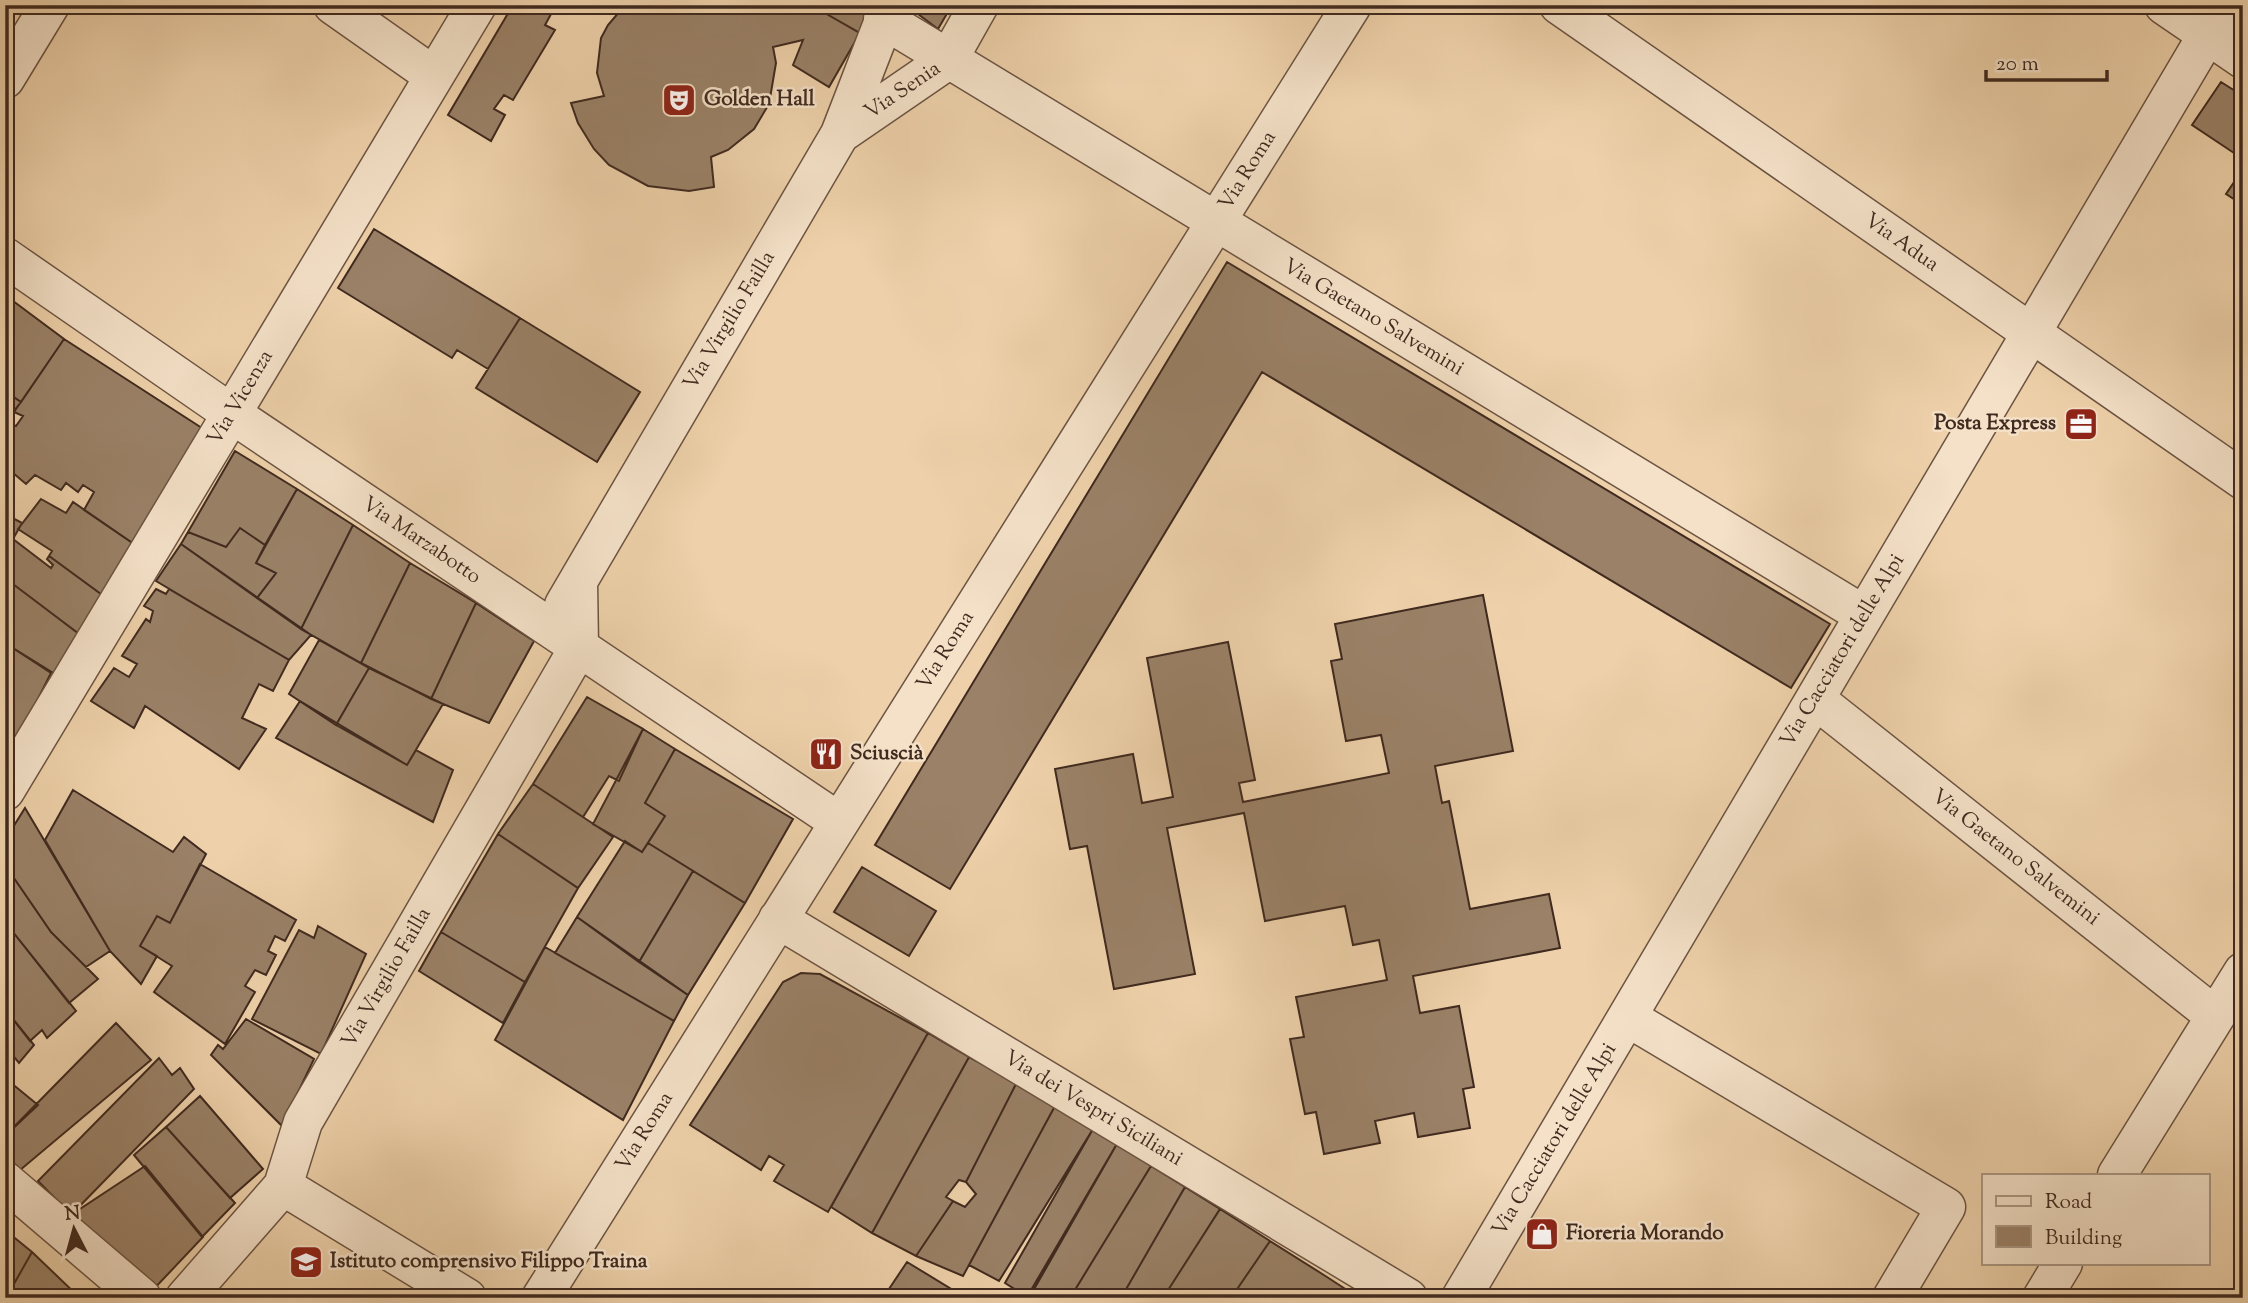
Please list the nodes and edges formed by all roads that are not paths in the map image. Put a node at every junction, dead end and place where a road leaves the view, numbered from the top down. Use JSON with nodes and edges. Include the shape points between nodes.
{"nodes":[{"id":1,"x":50,"y":5,"type":"edge"},
{"id":2,"x":333,"y":5,"type":"edge"},
{"id":3,"x":477,"y":5,"type":"edge"},
{"id":4,"x":979,"y":5,"type":"edge"},
{"id":5,"x":1352,"y":5,"type":"edge"},
{"id":6,"x":1559,"y":5,"type":"edge"},
{"id":7,"x":2164,"y":5,"type":"edge"},
{"id":8,"x":886,"y":12,"type":"edge"},
{"id":9,"x":2216,"y":20,"type":"edge"},
{"id":10,"x":2243,"y":59,"type":"edge"},
{"id":11,"x":948,"y":60,"type":"junction"},
{"id":12,"x":434,"y":76,"type":"junction"},
{"id":13,"x":5,"y":79,"type":"edge"},
{"id":14,"x":840,"y":134,"type":"junction"},
{"id":15,"x":1216,"y":222,"type":"junction"},
{"id":16,"x":5,"y":257,"type":"edge"},
{"id":17,"x":2030,"y":334,"type":"junction"},
{"id":18,"x":232,"y":414,"type":"junction"},
{"id":19,"x":2243,"y":480,"type":"edge"},
{"id":20,"x":1864,"y":615,"type":"junction"},
{"id":21,"x":565,"y":637,"type":"junction"},
{"id":22,"x":1815,"y":699,"type":"junction"},
{"id":23,"x":5,"y":791,"type":"edge"},
{"id":24,"x":839,"y":822,"type":"junction"},
{"id":25,"x":778,"y":919,"type":"junction"},
{"id":26,"x":2243,"y":972,"type":"edge"},
{"id":27,"x":2216,"y":1016,"type":"junction"},
{"id":28,"x":1628,"y":1017,"type":"junction"},
{"id":29,"x":2118,"y":1174,"type":"edge"},
{"id":30,"x":5,"y":1181,"type":"edge"},
{"id":31,"x":283,"y":1186,"type":"junction"},
{"id":32,"x":2062,"y":1264,"type":"edge"},
{"id":33,"x":142,"y":1298,"type":"edge"},
{"id":34,"x":185,"y":1298,"type":"edge"},
{"id":35,"x":467,"y":1298,"type":"edge"},
{"id":36,"x":541,"y":1298,"type":"edge"},
{"id":37,"x":1408,"y":1298,"type":"edge"},
{"id":38,"x":1461,"y":1298,"type":"edge"},
{"id":39,"x":1892,"y":1298,"type":"edge"},
{"id":40,"x":2042,"y":1298,"type":"edge"}],
"edges":[{"from":1,"to":13,"type":"street"},
{"from":2,"to":12,"type":"street"},
{"from":3,"to":12,"type":"street","name":"Via Vicenza"},
{"from":4,"to":11,"type":"street","name":"Via Senia"},
{"from":5,"to":15,"type":"street","name":"Via Roma"},
{"from":6,"to":17,"type":"street","name":"Via Adua"},
{"from":7,"to":9,"type":"street"},
{"from":8,"to":11,"type":"street","name":"Via Gaetano Salvemini"},
{"from":8,"to":14,"type":"street","name":"Via Virgilio Failla"},
{"from":9,"to":10,"type":"street"},
{"from":9,"to":17,"type":"street","name":"Via Cacciatori delle Alpi"},
{"from":11,"to":14,"type":"street","name":"Via Senia"},
{"from":11,"to":15,"type":"street","name":"Via Gaetano Salvemini"},
{"from":12,"to":18,"type":"street","name":"Via Vicenza"},
{"from":14,"to":21,"type":"street","name":"Via Virgilio Failla","via":[[578,582]]},
{"from":15,"to":20,"type":"street","name":"Via Gaetano Salvemini"},
{"from":15,"to":24,"type":"street","name":"Via Roma"},
{"from":16,"to":18,"type":"street","name":"Via Marzabotto"},
{"from":17,"to":19,"type":"street","name":"Via Adua"},
{"from":17,"to":20,"type":"street","name":"Via Cacciatori delle Alpi"},
{"from":18,"to":21,"type":"street","name":"Via Marzabotto"},
{"from":18,"to":23,"type":"street","name":"Via Vicenza"},
{"from":20,"to":22,"type":"street","name":"Via Cacciatori delle Alpi"},
{"from":21,"to":24,"type":"street","name":"Via Marzabotto"},
{"from":21,"to":31,"type":"street","name":"Via Virgilio Failla","via":[[303,1122]]},
{"from":22,"to":27,"type":"street","name":"Via Gaetano Salvemini"},
{"from":22,"to":28,"type":"street","name":"Via Cacciatori delle Alpi"},
{"from":24,"to":25,"type":"street","name":"Via Roma"},
{"from":25,"to":36,"type":"street","name":"Via Roma"},
{"from":25,"to":37,"type":"street","name":"Via dei Vespri Siciliani"},
{"from":26,"to":27,"type":"street"},
{"from":27,"to":29,"type":"street"},
{"from":28,"to":38,"type":"street","name":"Via Cacciatori delle Alpi"},
{"from":28,"to":39,"type":"street","via":[[1946,1207]]},
{"from":30,"to":33,"type":"street"},
{"from":31,"to":34,"type":"street","name":"Via Virgilio Failla"},
{"from":31,"to":35,"type":"street"},
{"from":32,"to":40,"type":"street"}]}
